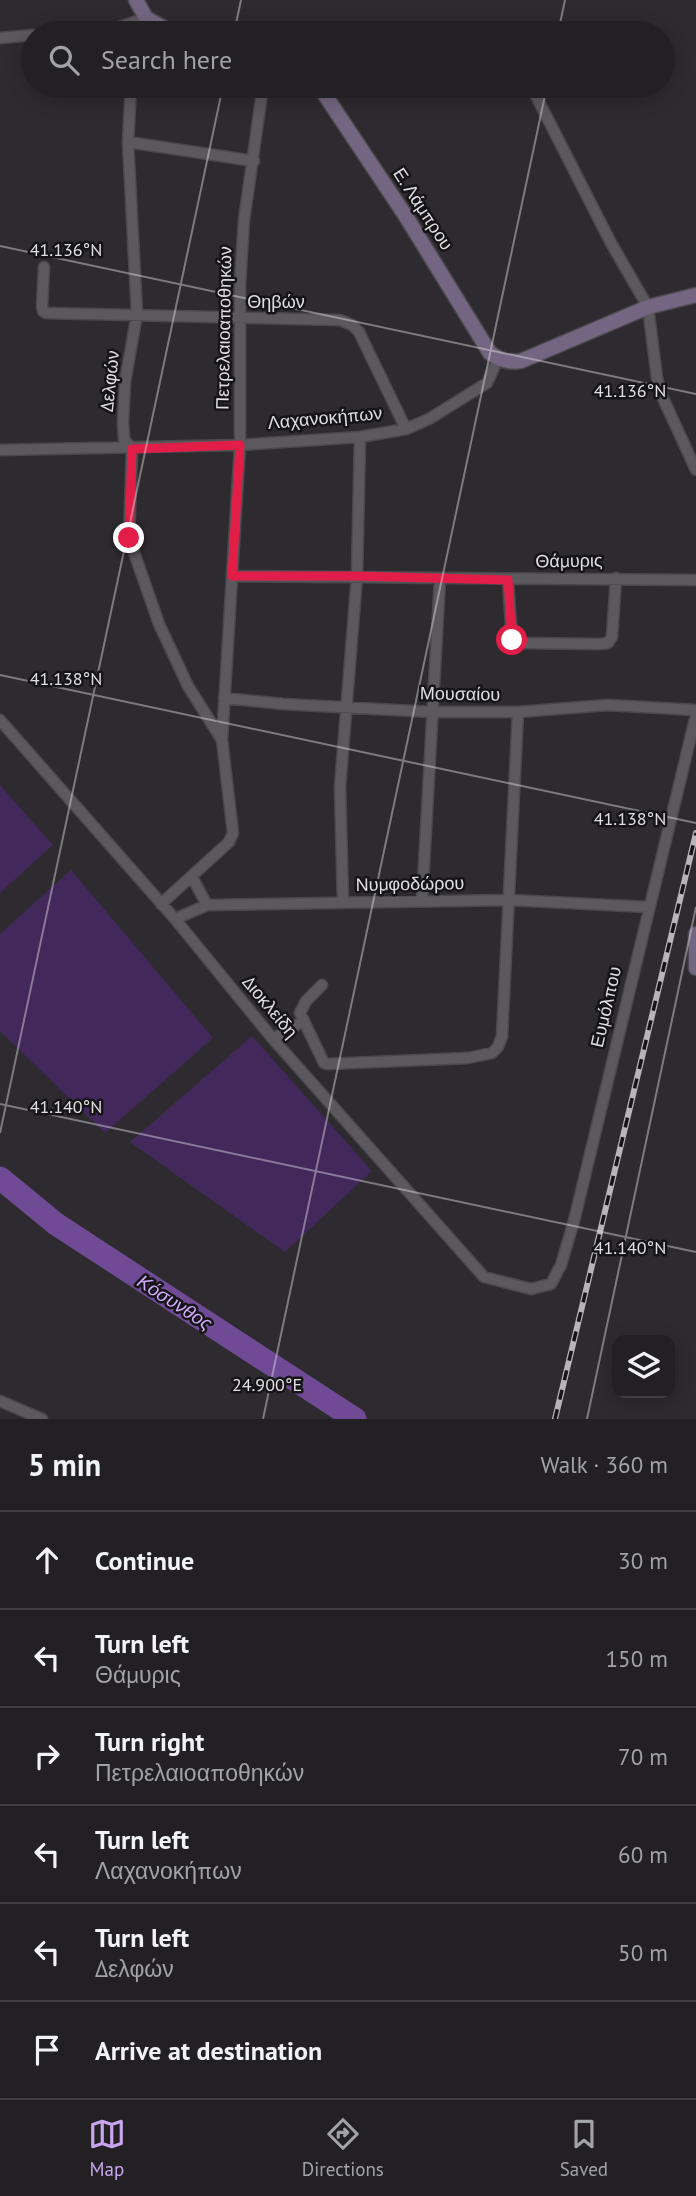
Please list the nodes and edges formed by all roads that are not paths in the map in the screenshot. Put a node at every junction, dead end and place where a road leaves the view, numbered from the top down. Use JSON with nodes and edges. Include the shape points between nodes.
{"nodes":[{"id":1,"x":136,"y":0,"type":"edge"},
{"id":2,"x":146,"y":18,"type":"junction"},
{"id":3,"x":136,"y":21,"type":"edge"},
{"id":4,"x":144,"y":21,"type":"edge"},
{"id":5,"x":151,"y":21,"type":"edge"},
{"id":6,"x":21,"y":36,"type":"edge"},
{"id":7,"x":0,"y":38,"type":"edge"},
{"id":8,"x":130,"y":98,"type":"edge"},
{"id":9,"x":262,"y":98,"type":"edge"},
{"id":10,"x":327,"y":98,"type":"edge"},
{"id":11,"x":537,"y":98,"type":"edge"},
{"id":12,"x":128,"y":142,"type":"junction"},
{"id":13,"x":254,"y":161,"type":"junction"},
{"id":14,"x":44,"y":267,"type":"dead end"},
{"id":15,"x":696,"y":295,"type":"edge"},
{"id":16,"x":648,"y":307,"type":"junction"},
{"id":17,"x":137,"y":314,"type":"junction"},
{"id":18,"x":240,"y":319,"type":"junction"},
{"id":19,"x":498,"y":359,"type":"junction"},
{"id":20,"x":405,"y":429,"type":"junction"},
{"id":21,"x":360,"y":437,"type":"junction"},
{"id":22,"x":240,"y":445,"type":"junction"},
{"id":23,"x":132,"y":449,"type":"junction"},
{"id":24,"x":0,"y":450,"type":"edge"},
{"id":25,"x":696,"y":470,"type":"edge"},
{"id":26,"x":232,"y":576,"type":"junction"},
{"id":27,"x":357,"y":576,"type":"junction"},
{"id":28,"x":616,"y":578,"type":"junction"},
{"id":29,"x":440,"y":579,"type":"junction"},
{"id":30,"x":508,"y":580,"type":"junction"},
{"id":31,"x":696,"y":580,"type":"edge"},
{"id":32,"x":224,"y":698,"type":"junction"},
{"id":33,"x":346,"y":708,"type":"junction"},
{"id":34,"x":696,"y":710,"type":"edge"},
{"id":35,"x":432,"y":712,"type":"junction"},
{"id":36,"x":518,"y":712,"type":"junction"},
{"id":37,"x":696,"y":715,"type":"edge"},
{"id":38,"x":0,"y":720,"type":"edge"},
{"id":39,"x":222,"y":740,"type":"junction"},
{"id":40,"x":192,"y":877,"type":"junction"},
{"id":41,"x":509,"y":900,"type":"junction"},
{"id":42,"x":422,"y":901,"type":"junction"},
{"id":43,"x":343,"y":902,"type":"junction"},
{"id":44,"x":161,"y":904,"type":"junction"},
{"id":45,"x":207,"y":905,"type":"junction"},
{"id":46,"x":648,"y":907,"type":"junction"},
{"id":47,"x":175,"y":919,"type":"junction"},
{"id":48,"x":696,"y":934,"type":"edge"},
{"id":49,"x":696,"y":968,"type":"edge"},
{"id":50,"x":322,"y":985,"type":"dead end"},
{"id":51,"x":303,"y":1021,"type":"junction"},
{"id":52,"x":273,"y":1039,"type":"junction"},
{"id":53,"x":531,"y":1289,"type":"joint"},
{"id":54,"x":0,"y":1401,"type":"edge"},
{"id":55,"x":43,"y":1419,"type":"edge"}],
"edges":[{"from":1,"to":2,"type":"street"},
{"from":2,"to":3,"type":"street"},
{"from":2,"to":4,"type":"street"},
{"from":2,"to":5,"type":"street"},
{"from":6,"to":7,"type":"street"},
{"from":8,"to":12,"type":"street","name":"Δελφών"},
{"from":9,"to":13,"type":"street","name":"Πετρελαιοαποθηκών"},
{"from":10,"to":19,"type":"street","name":"Ε. Λάμπρου","via":[[489,353]]},
{"from":11,"to":16,"type":"street"},
{"from":12,"to":13,"type":"street"},
{"from":12,"to":17,"type":"street","name":"Δελφών"},
{"from":13,"to":18,"type":"street","name":"Πετρελαιοαποθηκών","via":[[244,220]]},
{"from":14,"to":17,"type":"street","name":"Θηβών","via":[[42,306],[46,313]]},
{"from":15,"to":16,"type":"street"},
{"from":16,"to":19,"type":"street","via":[[521,361]]},
{"from":16,"to":25,"type":"street","via":[[662,396]]},
{"from":17,"to":18,"type":"street","name":"Θηβών"},
{"from":17,"to":23,"type":"street","name":"Δελφών","via":[[123,422],[124,439]]},
{"from":18,"to":20,"type":"street","name":"Θηβών","via":[[340,320],[352,325]]},
{"from":18,"to":22,"type":"street","name":"Πετρελαιοαποθηκών"},
{"from":19,"to":20,"type":"street","name":"Λαχανοκήπων","via":[[486,383]]},
{"from":20,"to":21,"type":"street","name":"Λαχανοκήπων"},
{"from":21,"to":22,"type":"street","name":"Λαχανοκήπων"},
{"from":21,"to":27,"type":"street"},
{"from":22,"to":23,"type":"street","name":"Λαχανοκήπων"},
{"from":22,"to":26,"type":"street","name":"Πετρελαιοαποθηκών"},
{"from":23,"to":24,"type":"street","name":"Λαχανοκήπων"},
{"from":23,"to":39,"type":"street","name":"Δελφών","via":[[129,538],[159,624],[188,686]]},
{"from":26,"to":27,"type":"street","name":"Θάμυρις"},
{"from":26,"to":32,"type":"street","name":"Πετρελαιοαποθηκών"},
{"from":27,"to":29,"type":"street","name":"Θάμυρις"},
{"from":27,"to":33,"type":"street"},
{"from":28,"to":30,"type":"street","name":"Θάμυρις"},
{"from":28,"to":30,"type":"street","via":[[612,637],[600,644],[512,640]]},
{"from":28,"to":31,"type":"street","name":"Θάμυρις"},
{"from":29,"to":30,"type":"street","name":"Θάμυρις"},
{"from":29,"to":35,"type":"street"},
{"from":32,"to":33,"type":"street","name":"Μουσαίου"},
{"from":32,"to":39,"type":"street","name":"Πετρελαιοαποθηκών"},
{"from":33,"to":35,"type":"street","name":"Μουσαίου"},
{"from":33,"to":43,"type":"street","via":[[340,787]]},
{"from":34,"to":36,"type":"street","name":"Μουσαίου","via":[[608,705]]},
{"from":35,"to":36,"type":"street","name":"Μουσαίου"},
{"from":35,"to":42,"type":"street"},
{"from":36,"to":41,"type":"street"},
{"from":37,"to":46,"type":"street","name":"Ευμόλπου"},
{"from":38,"to":44,"type":"street","name":"Διοκλείδη"},
{"from":39,"to":40,"type":"street","name":"Πετρελαιοαποθηκών","via":[[233,833]]},
{"from":40,"to":44,"type":"street","name":"Πετρελαιοαποθηκών"},
{"from":40,"to":45,"type":"street"},
{"from":41,"to":42,"type":"street","name":"Νυμφοδώρου"},
{"from":41,"to":46,"type":"street","name":"Νυμφοδώρου"},
{"from":41,"to":51,"type":"street","via":[[502,1036],[492,1053],[327,1064]]},
{"from":42,"to":43,"type":"street","name":"Νυμφοδώρου"},
{"from":43,"to":45,"type":"street","name":"Νυμφοδώρου"},
{"from":44,"to":47,"type":"street","name":"Διοκλείδη"},
{"from":45,"to":47,"type":"street","name":"Νυμφοδώρου"},
{"from":46,"to":53,"type":"street","name":"Ευμόλπου","via":[[561,1265],[551,1284]]},
{"from":47,"to":52,"type":"street","name":"Διοκλείδη"},
{"from":48,"to":49,"type":"street"},
{"from":50,"to":51,"type":"street","via":[[301,1008]]},
{"from":51,"to":52,"type":"street"},
{"from":52,"to":53,"type":"street","name":"Διοκλείδη","via":[[484,1277]]},
{"from":54,"to":55,"type":"street"}]}
